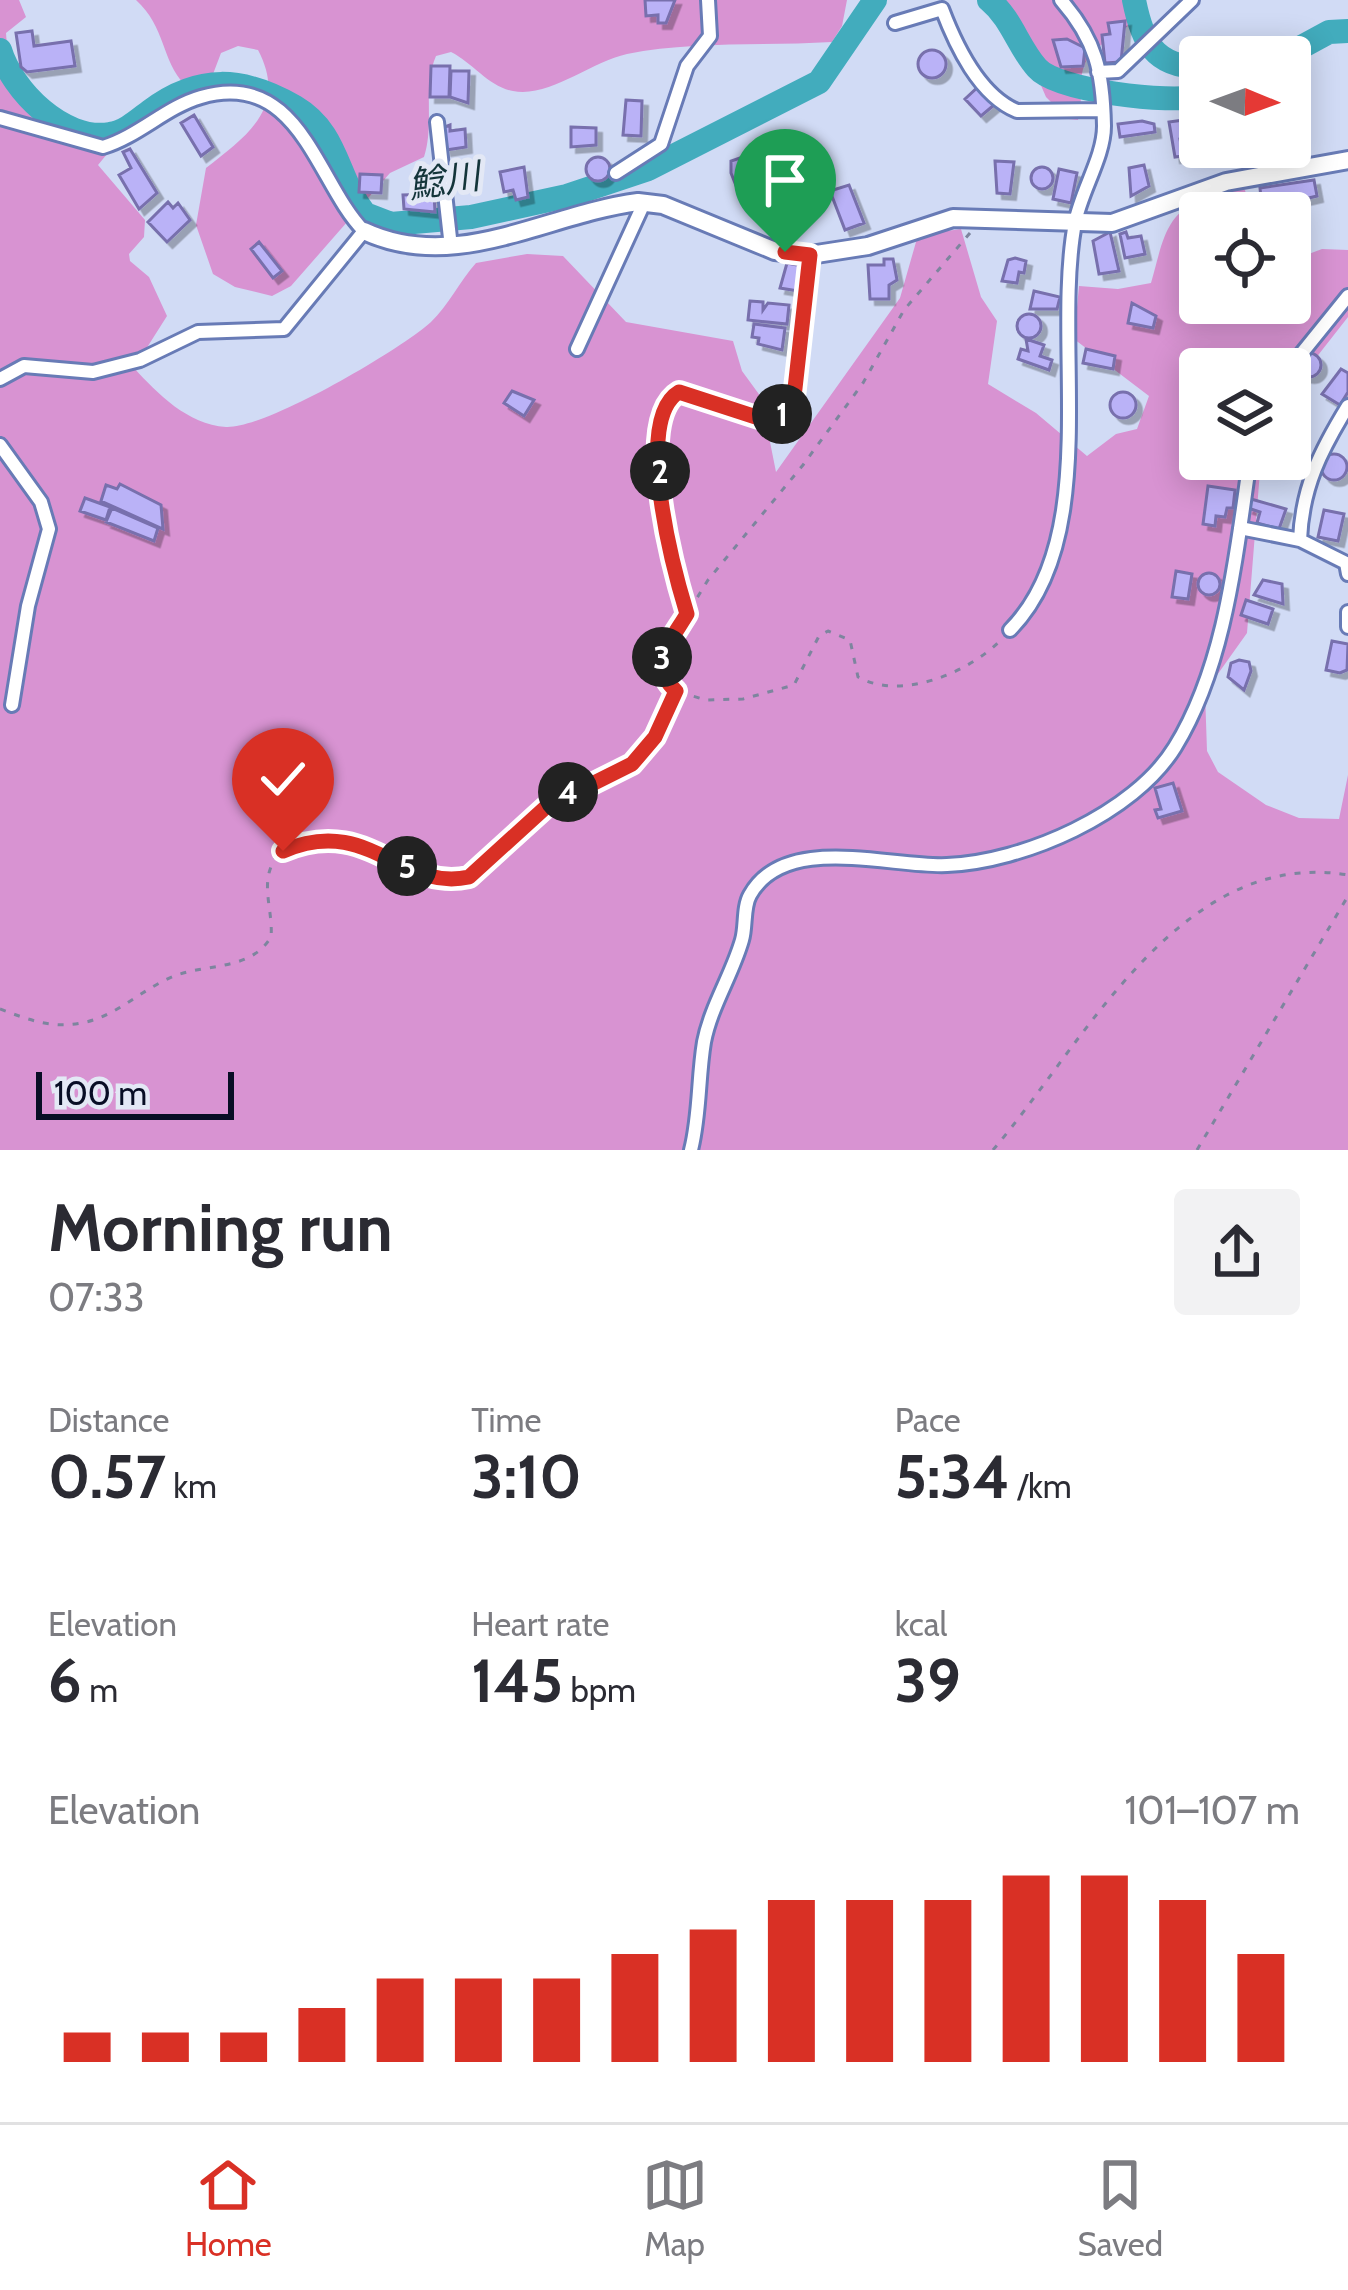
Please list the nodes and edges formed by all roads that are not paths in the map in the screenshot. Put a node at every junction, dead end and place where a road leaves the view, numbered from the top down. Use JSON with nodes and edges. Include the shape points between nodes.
{"nodes":[{"id":1,"x":708,"y":0,"type":"edge"},
{"id":2,"x":1061,"y":0,"type":"edge"},
{"id":3,"x":1192,"y":0,"type":"edge"},
{"id":4,"x":895,"y":23,"type":"dead end"},
{"id":5,"x":1098,"y":75,"type":"junction"},
{"id":6,"x":1100,"y":104,"type":"junction"},
{"id":7,"x":0,"y":118,"type":"edge"},
{"id":8,"x":437,"y":122,"type":"dead end"},
{"id":9,"x":753,"y":155,"type":"dead end"},
{"id":10,"x":1348,"y":160,"type":"edge"},
{"id":11,"x":616,"y":173,"type":"dead end"},
{"id":12,"x":644,"y":203,"type":"junction"},
{"id":13,"x":1075,"y":222,"type":"junction"},
{"id":14,"x":364,"y":231,"type":"junction"},
{"id":15,"x":452,"y":247,"type":"junction"},
{"id":16,"x":785,"y":252,"type":"junction"},
{"id":17,"x":810,"y":255,"type":"junction"},
{"id":18,"x":1348,"y":296,"type":"edge"},
{"id":19,"x":1306,"y":348,"type":"edge"},
{"id":20,"x":577,"y":349,"type":"dead end"},
{"id":21,"x":0,"y":379,"type":"edge"},
{"id":22,"x":1348,"y":406,"type":"edge"},
{"id":23,"x":792,"y":415,"type":"road end"},
{"id":24,"x":0,"y":446,"type":"edge"},
{"id":25,"x":1247,"y":480,"type":"edge"},
{"id":26,"x":1240,"y":528,"type":"junction"},
{"id":27,"x":1300,"y":539,"type":"junction"},
{"id":28,"x":1348,"y":574,"type":"edge"},
{"id":29,"x":1348,"y":612,"type":"edge"},
{"id":30,"x":1348,"y":627,"type":"edge"},
{"id":31,"x":1010,"y":630,"type":"road end"},
{"id":32,"x":12,"y":706,"type":"dead end"},
{"id":33,"x":692,"y":1150,"type":"edge"}],
"edges":[{"from":1,"to":11,"type":"street","via":[[710,36],[687,66],[661,144]]},
{"from":2,"to":5,"type":"street","via":[[1090,34]]},
{"from":3,"to":5,"type":"street","via":[[1118,71]]},
{"from":4,"to":6,"type":"street","via":[[942,9],[960,54],[1005,106]]},
{"from":5,"to":6,"type":"street"},
{"from":6,"to":13,"type":"street","via":[[1104,129]]},
{"from":7,"to":14,"type":"street","via":[[103,147],[205,96],[244,97],[302,130],[341,209]]},
{"from":8,"to":15,"type":"street"},
{"from":9,"to":16,"type":"street"},
{"from":10,"to":13,"type":"street","via":[[1226,182],[1112,223]]},
{"from":12,"to":15,"type":"street"},
{"from":12,"to":16,"type":"street"},
{"from":12,"to":20,"type":"street"},
{"from":13,"to":17,"type":"street","via":[[929,223],[868,246]]},
{"from":13,"to":31,"type":"street","via":[[1057,551],[1041,592]]},
{"from":14,"to":15,"type":"street","via":[[389,243]]},
{"from":14,"to":21,"type":"street","via":[[284,329],[198,332],[93,372],[24,366]]},
{"from":16,"to":17,"type":"street"},
{"from":17,"to":23,"type":"street"},
{"from":18,"to":19,"type":"street"},
{"from":22,"to":27,"type":"street","via":[[1315,461]]},
{"from":24,"to":32,"type":"street","via":[[41,502],[49,529]]},
{"from":25,"to":26,"type":"street"},
{"from":26,"to":27,"type":"street"},
{"from":26,"to":33,"type":"street","via":[[1191,717],[1172,751],[1120,803],[1021,852],[946,866],[800,862],[749,896],[742,940],[705,1040]]},
{"from":27,"to":28,"type":"street","via":[[1346,562]]},
{"from":29,"to":30,"type":"street"}]}
